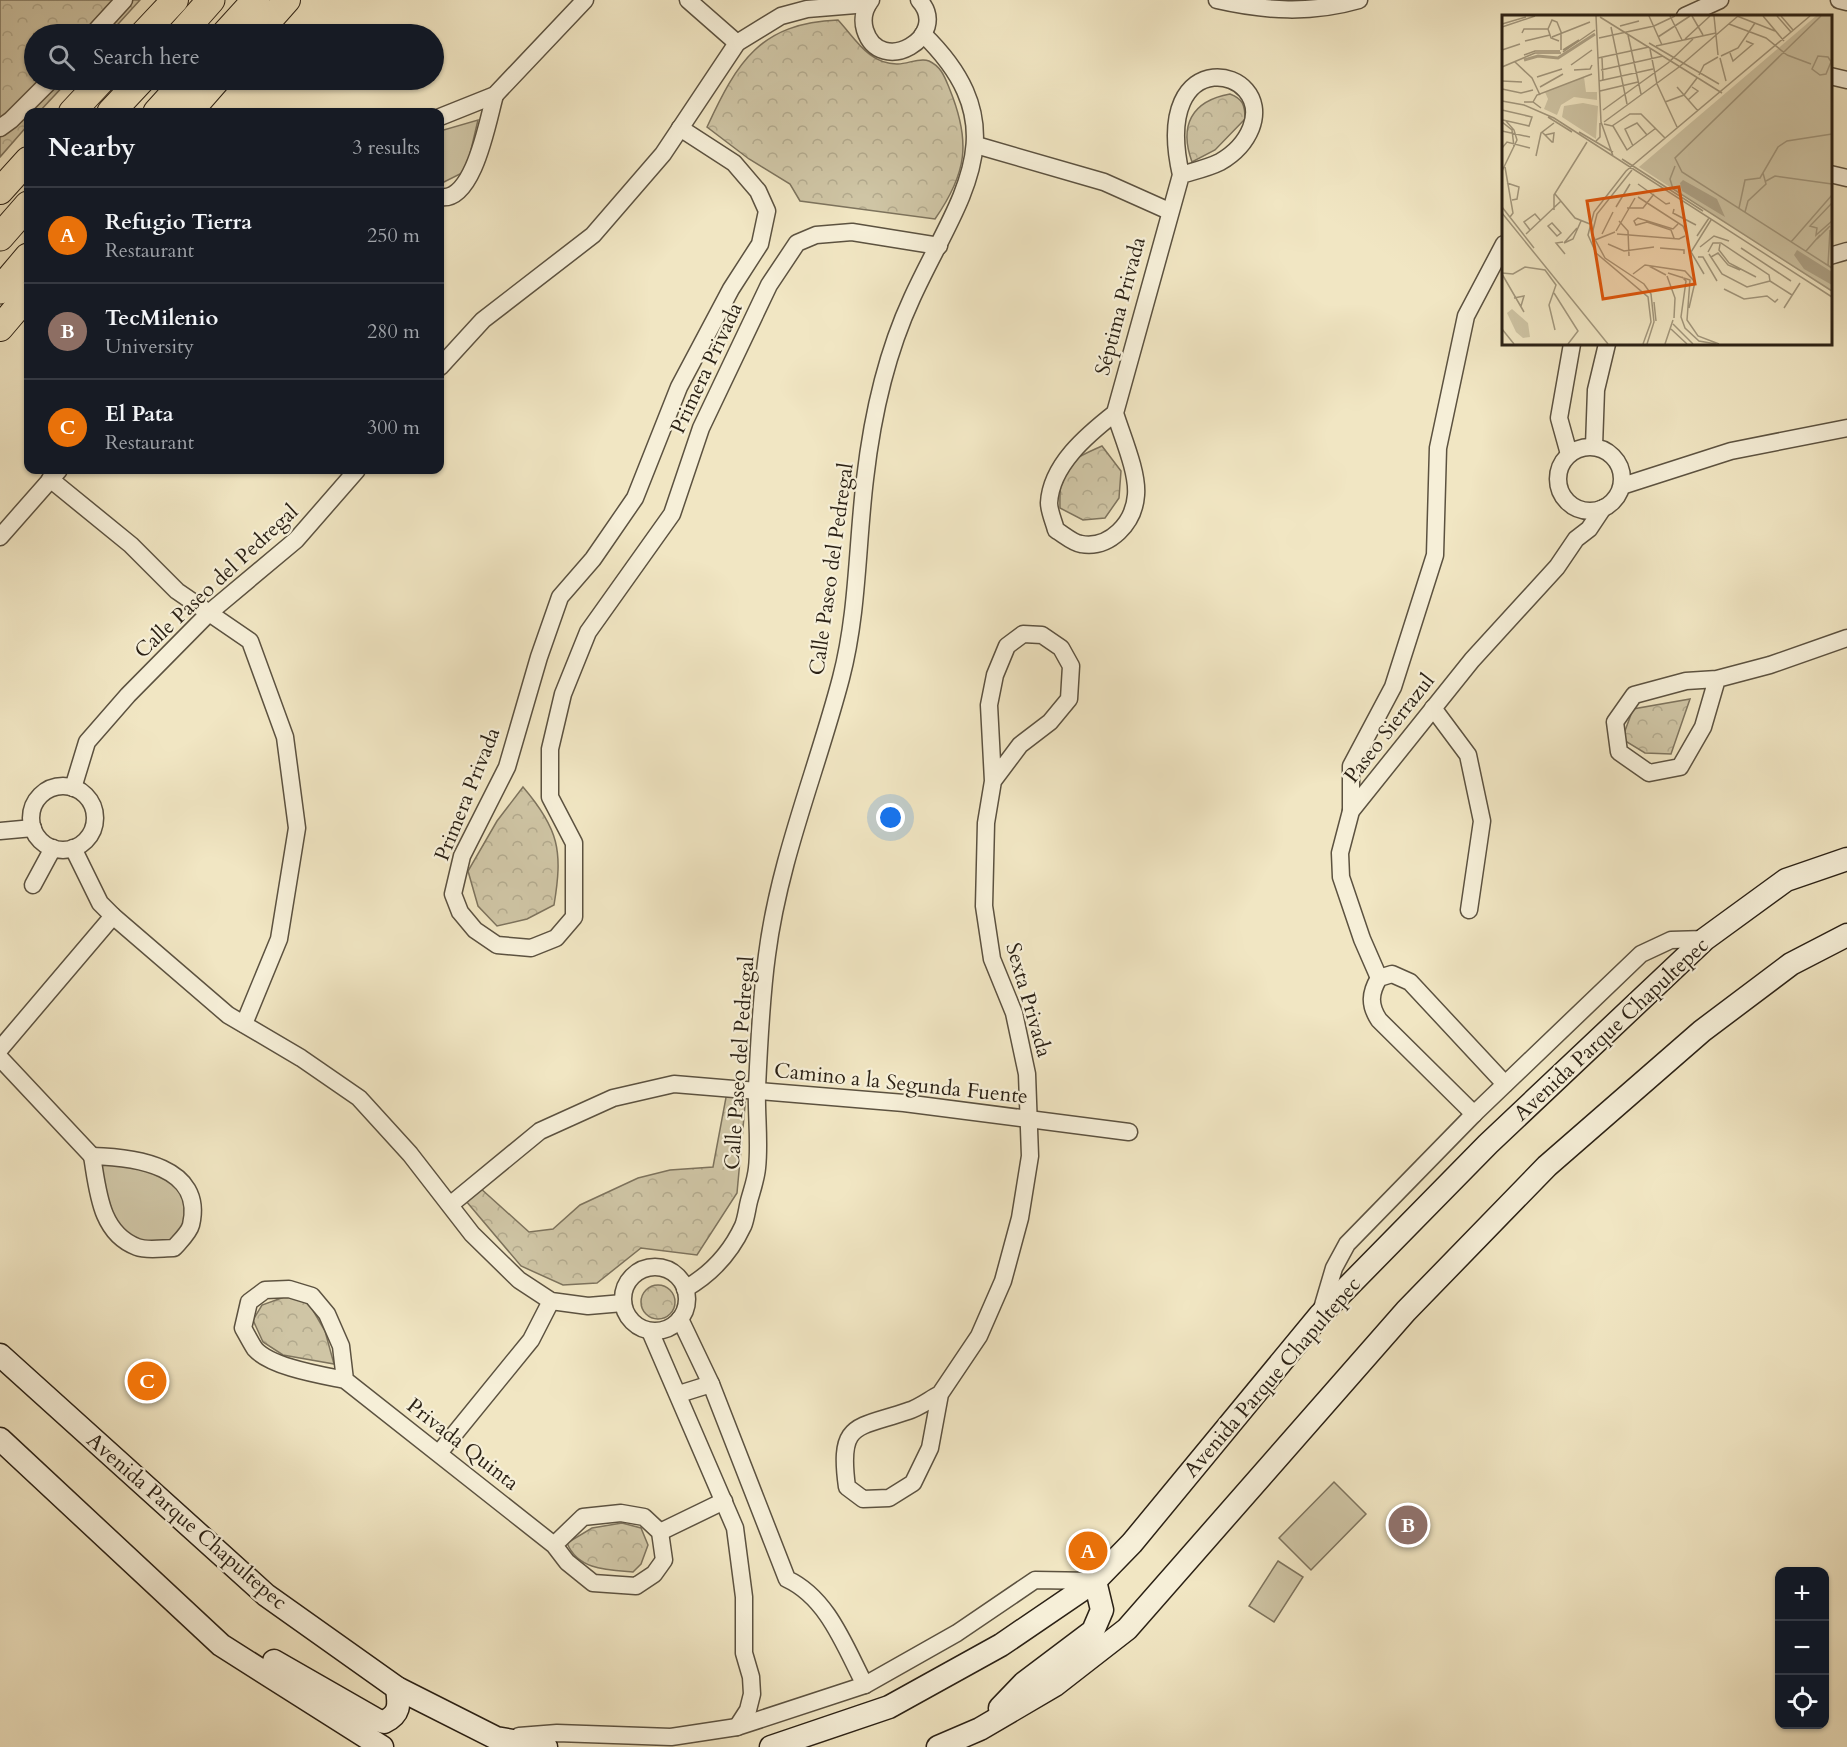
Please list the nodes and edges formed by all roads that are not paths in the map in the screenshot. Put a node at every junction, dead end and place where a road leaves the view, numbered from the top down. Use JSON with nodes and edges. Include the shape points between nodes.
{"nodes":[{"id":1,"x":124,"y":0,"type":"edge"},
{"id":2,"x":175,"y":0,"type":"edge"},
{"id":3,"x":211,"y":0,"type":"edge"},
{"id":4,"x":256,"y":0,"type":"edge"},
{"id":5,"x":287,"y":0,"type":"edge"},
{"id":6,"x":585,"y":0,"type":"edge"},
{"id":7,"x":688,"y":0,"type":"edge"},
{"id":8,"x":919,"y":0,"type":"edge"},
{"id":9,"x":1359,"y":0,"type":"edge"},
{"id":10,"x":1720,"y":0,"type":"edge"},
{"id":11,"x":1839,"y":0,"type":"edge"},
{"id":12,"x":1226,"y":1,"type":"edge"},
{"id":13,"x":869,"y":2,"type":"edge"},
{"id":14,"x":1847,"y":2,"type":"edge"},
{"id":15,"x":1686,"y":15,"type":"edge"},
{"id":16,"x":102,"y":24,"type":"edge"},
{"id":17,"x":152,"y":24,"type":"edge"},
{"id":18,"x":190,"y":24,"type":"edge"},
{"id":19,"x":234,"y":24,"type":"edge"},
{"id":20,"x":266,"y":24,"type":"edge"},
{"id":21,"x":923,"y":34,"type":"junction"},
{"id":22,"x":737,"y":43,"type":"junction"},
{"id":23,"x":1832,"y":76,"type":"edge"},
{"id":24,"x":1847,"y":80,"type":"edge"},
{"id":25,"x":41,"y":90,"type":"edge"},
{"id":26,"x":93,"y":90,"type":"edge"},
{"id":27,"x":132,"y":90,"type":"edge"},
{"id":28,"x":177,"y":90,"type":"edge"},
{"id":29,"x":209,"y":90,"type":"edge"},
{"id":30,"x":495,"y":95,"type":"junction"},
{"id":31,"x":76,"y":108,"type":"edge"},
{"id":32,"x":115,"y":108,"type":"edge"},
{"id":33,"x":161,"y":108,"type":"edge"},
{"id":34,"x":193,"y":108,"type":"edge"},
{"id":35,"x":444,"y":115,"type":"edge"},
{"id":36,"x":0,"y":128,"type":"edge"},
{"id":37,"x":680,"y":128,"type":"junction"},
{"id":38,"x":976,"y":145,"type":"junction"},
{"id":39,"x":24,"y":164,"type":"edge"},
{"id":40,"x":1832,"y":174,"type":"edge"},
{"id":41,"x":1181,"y":175,"type":"junction"},
{"id":42,"x":1847,"y":178,"type":"edge"},
{"id":43,"x":0,"y":191,"type":"edge"},
{"id":44,"x":444,"y":198,"type":"edge"},
{"id":45,"x":24,"y":210,"type":"edge"},
{"id":46,"x":1169,"y":211,"type":"junction"},
{"id":47,"x":0,"y":237,"type":"edge"},
{"id":48,"x":1502,"y":245,"type":"edge"},
{"id":49,"x":939,"y":246,"type":"junction"},
{"id":50,"x":1847,"y":252,"type":"edge"},
{"id":51,"x":1832,"y":256,"type":"edge"},
{"id":52,"x":24,"y":263,"type":"edge"},
{"id":53,"x":0,"y":290,"type":"edge"},
{"id":54,"x":24,"y":300,"type":"edge"},
{"id":55,"x":0,"y":328,"type":"edge"},
{"id":56,"x":1572,"y":345,"type":"edge"},
{"id":57,"x":1607,"y":345,"type":"edge"},
{"id":58,"x":444,"y":364,"type":"edge"},
{"id":59,"x":1115,"y":413,"type":"junction"},
{"id":60,"x":1847,"y":428,"type":"edge"},
{"id":61,"x":1594,"y":446,"type":"junction"},
{"id":62,"x":1569,"y":454,"type":"junction"},
{"id":63,"x":55,"y":474,"type":"edge"},
{"id":64,"x":354,"y":474,"type":"edge"},
{"id":65,"x":1622,"y":486,"type":"junction"},
{"id":66,"x":1575,"y":508,"type":"junction"},
{"id":67,"x":1603,"y":508,"type":"junction"},
{"id":68,"x":0,"y":537,"type":"edge"},
{"id":69,"x":1576,"y":539,"type":"junction"},
{"id":70,"x":210,"y":612,"type":"junction"},
{"id":71,"x":1847,"y":638,"type":"edge"},
{"id":72,"x":1717,"y":679,"type":"junction"},
{"id":73,"x":1433,"y":708,"type":"junction"},
{"id":74,"x":993,"y":781,"type":"junction"},
{"id":75,"x":74,"y":788,"type":"junction"},
{"id":76,"x":1352,"y":811,"type":"junction"},
{"id":77,"x":33,"y":828,"type":"junction"},
{"id":78,"x":0,"y":831,"type":"edge"},
{"id":79,"x":53,"y":848,"type":"junction"},
{"id":80,"x":73,"y":848,"type":"junction"},
{"id":81,"x":1847,"y":859,"type":"edge"},
{"id":82,"x":33,"y":885,"type":"dead end"},
{"id":83,"x":1469,"y":910,"type":"dead end"},
{"id":84,"x":113,"y":916,"type":"junction"},
{"id":85,"x":1847,"y":935,"type":"edge"},
{"id":86,"x":1706,"y":939,"type":"junction"},
{"id":87,"x":1379,"y":978,"type":"junction"},
{"id":88,"x":244,"y":1024,"type":"junction"},
{"id":89,"x":0,"y":1049,"type":"edge"},
{"id":90,"x":0,"y":1058,"type":"edge"},
{"id":91,"x":1505,"y":1084,"type":"junction"},
{"id":92,"x":757,"y":1089,"type":"junction"},
{"id":93,"x":1474,"y":1114,"type":"junction"},
{"id":94,"x":1029,"y":1119,"type":"junction"},
{"id":95,"x":1129,"y":1132,"type":"dead end"},
{"id":96,"x":92,"y":1156,"type":"junction"},
{"id":97,"x":450,"y":1205,"type":"junction"},
{"id":98,"x":685,"y":1289,"type":"junction"},
{"id":99,"x":551,"y":1301,"type":"junction"},
{"id":100,"x":623,"y":1303,"type":"junction"},
{"id":101,"x":1320,"y":1315,"type":"junction"},
{"id":102,"x":680,"y":1319,"type":"junction"},
{"id":103,"x":650,"y":1331,"type":"junction"},
{"id":104,"x":0,"y":1355,"type":"edge"},
{"id":105,"x":345,"y":1380,"type":"junction"},
{"id":106,"x":711,"y":1383,"type":"junction"},
{"id":107,"x":679,"y":1394,"type":"junction"},
{"id":108,"x":940,"y":1394,"type":"junction"},
{"id":109,"x":0,"y":1439,"type":"edge"},
{"id":110,"x":439,"y":1453,"type":"junction"},
{"id":111,"x":724,"y":1501,"type":"junction"},
{"id":112,"x":761,"y":1517,"type":"junction"},
{"id":113,"x":735,"y":1528,"type":"junction"},
{"id":114,"x":660,"y":1532,"type":"junction"},
{"id":115,"x":554,"y":1545,"type":"junction"},
{"id":116,"x":1095,"y":1581,"type":"junction"},
{"id":117,"x":221,"y":1645,"type":"junction"},
{"id":118,"x":865,"y":1685,"type":"junction"},
{"id":119,"x":397,"y":1688,"type":"junction"},
{"id":120,"x":736,"y":1727,"type":"junction"},
{"id":121,"x":980,"y":1729,"type":"junction"},
{"id":122,"x":496,"y":1738,"type":"junction"},
{"id":123,"x":382,"y":1747,"type":"edge"},
{"id":124,"x":546,"y":1747,"type":"edge"},
{"id":125,"x":771,"y":1747,"type":"edge"},
{"id":126,"x":938,"y":1747,"type":"edge"}],
"edges":[{"from":1,"to":16,"type":"street"},
{"from":2,"to":17,"type":"main road"},
{"from":3,"to":18,"type":"highway"},
{"from":4,"to":19,"type":"highway"},
{"from":5,"to":20,"type":"main road"},
{"from":6,"to":30,"type":"street"},
{"from":7,"to":22,"type":"street"},
{"from":8,"to":21,"type":"street","via":[[926,13]]},
{"from":9,"to":12,"type":"street","via":[[1293,11],[1259,9]]},
{"from":10,"to":15,"type":"street"},
{"from":11,"to":14,"type":"street"},
{"from":13,"to":21,"type":"street","via":[[864,14],[866,34],[879,48],[889,52],[909,49]]},
{"from":13,"to":22,"type":"street","via":[[782,16]]},
{"from":21,"to":38,"type":"street","name":"Calle Paseo del Pedregal","via":[[947,57],[965,90]]},
{"from":22,"to":37,"type":"street"},
{"from":23,"to":24,"type":"street"},
{"from":25,"to":36,"type":"street"},
{"from":26,"to":31,"type":"main road"},
{"from":27,"to":32,"type":"highway"},
{"from":28,"to":33,"type":"highway"},
{"from":29,"to":34,"type":"main road"},
{"from":30,"to":35,"type":"street"},
{"from":30,"to":44,"type":"street","via":[[473,171],[459,190]]},
{"from":37,"to":49,"type":"street","name":"Primera Privada","via":[[734,163],[758,191],[766,211],[760,244],[731,289],[679,387],[635,498],[593,559],[560,597],[507,767],[462,856],[453,894],[460,912],[475,930],[497,945],[531,948],[556,938],[574,917],[574,843],[550,797],[550,749],[563,694],[588,632],[672,514],[701,428],[769,285],[797,243],[816,235],[852,232]]},
{"from":37,"to":58,"type":"street","via":[[663,154],[593,235],[483,320]]},
{"from":38,"to":46,"type":"street","via":[[1104,182]]},
{"from":38,"to":49,"type":"street","name":"Calle Paseo del Pedregal","via":[[969,181]]},
{"from":39,"to":43,"type":"main road"},
{"from":40,"to":42,"type":"street"},
{"from":41,"to":41,"type":"street","name":"Séptima Privada","via":[[1219,162],[1235,152],[1247,136],[1253,106],[1237,83],[1205,78],[1181,100],[1176,144]]},
{"from":41,"to":46,"type":"street","name":"Séptima Privada"},
{"from":45,"to":47,"type":"highway"},
{"from":46,"to":59,"type":"street","name":"Séptima Privada"},
{"from":48,"to":76,"type":"street","via":[[1466,316],[1438,448],[1435,555],[1393,687],[1351,766]]},
{"from":49,"to":92,"type":"street","name":"Calle Paseo del Pedregal","via":[[911,300],[885,372],[865,477],[859,569],[842,674],[783,873],[767,954]]},
{"from":50,"to":51,"type":"street"},
{"from":52,"to":53,"type":"highway"},
{"from":54,"to":55,"type":"main road"},
{"from":56,"to":62,"type":"street","via":[[1559,418]]},
{"from":57,"to":61,"type":"street","via":[[1596,390]]},
{"from":59,"to":59,"type":"street","via":[[1060,468],[1052,492],[1049,504],[1056,530],[1080,544],[1106,542],[1127,524],[1136,495]]},
{"from":60,"to":65,"type":"street","via":[[1731,451]]},
{"from":61,"to":62,"type":"street","via":[[1580,447]]},
{"from":61,"to":65,"type":"street","via":[[1611,453],[1621,468]]},
{"from":62,"to":66,"type":"street","via":[[1560,469],[1559,486]]},
{"from":63,"to":68,"type":"street"},
{"from":63,"to":70,"type":"street","via":[[177,591]]},
{"from":64,"to":70,"type":"street","name":"Calle Paseo del Pedregal","via":[[296,540]]},
{"from":65,"to":67,"type":"street"},
{"from":66,"to":67,"type":"street","via":[[1588,512]]},
{"from":66,"to":69,"type":"street","via":[[1572,526]]},
{"from":67,"to":69,"type":"street","name":"Paseo Sierrazul","via":[[1589,529]]},
{"from":69,"to":73,"type":"street","name":"Paseo Sierrazul","via":[[1557,567]]},
{"from":70,"to":75,"type":"street","name":"Calle Paseo del Pedregal","via":[[87,742]]},
{"from":70,"to":88,"type":"street","via":[[250,641],[285,737],[297,828],[279,939]]},
{"from":71,"to":72,"type":"street"},
{"from":72,"to":72,"type":"street","via":[[1703,727],[1680,767],[1649,773],[1619,752],[1615,722],[1634,695],[1686,681]]},
{"from":73,"to":76,"type":"street","name":"Paseo Sierrazul"},
{"from":73,"to":83,"type":"street","via":[[1468,755],[1482,821]]},
{"from":74,"to":74,"type":"street","name":"Sexta Privada","via":[[1020,745],[1050,722],[1069,699],[1071,666],[1061,648],[1042,634],[1023,634],[1007,646],[995,675],[989,705]]},
{"from":74,"to":94,"type":"street","name":"Sexta Privada","via":[[986,823],[984,906],[992,959],[1014,1013],[1027,1074]]},
{"from":75,"to":77,"type":"street","via":[[64,786],[45,792],[33,808]]},
{"from":75,"to":80,"type":"street","via":[[89,800],[95,818],[89,837]]},
{"from":76,"to":87,"type":"street","name":"Paseo Sierrazul","via":[[1340,853],[1341,877]]},
{"from":77,"to":78,"type":"street"},
{"from":77,"to":79,"type":"street","via":[[44,844]]},
{"from":79,"to":80,"type":"street"},
{"from":79,"to":82,"type":"street"},
{"from":80,"to":84,"type":"street","via":[[100,903]]},
{"from":81,"to":86,"type":"main road","name":"Avenida Parque Chapultepec","via":[[1786,880]]},
{"from":84,"to":88,"type":"street","via":[[228,1015]]},
{"from":84,"to":89,"type":"street"},
{"from":85,"to":121,"type":"main road","via":[[1791,964],[1702,1031],[1547,1166],[1406,1311],[1127,1629],[1055,1685]]},
{"from":86,"to":91,"type":"street","via":[[1671,940],[1641,954]]},
{"from":86,"to":101,"type":"main road","name":"Avenida Parque Chapultepec","via":[[1488,1144]]},
{"from":87,"to":91,"type":"street","via":[[1392,974],[1405,977]]},
{"from":87,"to":93,"type":"street","via":[[1371,994],[1379,1020]]},
{"from":88,"to":97,"type":"street","via":[[359,1098]]},
{"from":90,"to":96,"type":"street"},
{"from":91,"to":93,"type":"street"},
{"from":92,"to":94,"type":"street","name":"Camino a la Segunda Fuente"},
{"from":92,"to":97,"type":"street","name":"Camino a la Segunda Fuente","via":[[674,1084],[613,1098],[540,1131]]},
{"from":92,"to":98,"type":"street","name":"Calle Paseo del Pedregal","via":[[757,1167],[743,1225],[712,1273]]},
{"from":93,"to":101,"type":"street","via":[[1347,1244],[1334,1268]]},
{"from":94,"to":95,"type":"street","name":"Camino a la Segunda Fuente"},
{"from":94,"to":108,"type":"street","name":"Sexta Privada","via":[[1027,1177],[1003,1281],[979,1336]]},
{"from":96,"to":96,"type":"street","via":[[102,1210],[114,1234],[138,1248],[174,1248],[190,1227],[192,1198],[178,1177],[123,1157]]},
{"from":97,"to":99,"type":"street","via":[[472,1234],[519,1280]]},
{"from":98,"to":100,"type":"street","via":[[668,1270],[648,1269],[631,1278]]},
{"from":98,"to":102,"type":"street","via":[[687,1299]]},
{"from":99,"to":100,"type":"street","via":[[588,1306]]},
{"from":99,"to":110,"type":"street","via":[[531,1340]]},
{"from":100,"to":103,"type":"street","via":[[632,1322]]},
{"from":101,"to":116,"type":"main road","name":"Avenida Parque Chapultepec","via":[[1132,1543]]},
{"from":102,"to":103,"type":"street","via":[[661,1331]]},
{"from":102,"to":106,"type":"street"},
{"from":103,"to":107,"type":"street"},
{"from":104,"to":119,"type":"main road","name":"Avenida Parque Chapultepec","via":[[266,1595]]},
{"from":105,"to":105,"type":"street","name":"Privada Quinta","via":[[309,1372],[256,1350],[243,1328],[249,1302],[265,1290],[289,1289],[312,1296],[327,1314],[341,1346]]},
{"from":105,"to":110,"type":"street","name":"Privada Quinta"},
{"from":106,"to":107,"type":"street"},
{"from":106,"to":112,"type":"street"},
{"from":107,"to":111,"type":"street"},
{"from":108,"to":108,"type":"street","name":"Sexta Privada","via":[[930,1448],[913,1483],[889,1498],[863,1498],[847,1486],[843,1456],[850,1435],[868,1422],[909,1411]]},
{"from":109,"to":117,"type":"main road"},
{"from":110,"to":115,"type":"street","name":"Privada Quinta"},
{"from":111,"to":113,"type":"street"},
{"from":111,"to":114,"type":"street"},
{"from":112,"to":113,"type":"street"},
{"from":112,"to":118,"type":"street","via":[[787,1579],[809,1592],[827,1613]]},
{"from":113,"to":120,"type":"street","via":[[744,1597],[744,1653],[752,1694],[748,1710]]},
{"from":114,"to":115,"type":"street","via":[[645,1517],[621,1513],[583,1517]]},
{"from":114,"to":115,"type":"street","name":"Privada Quinta","via":[[664,1560],[654,1574],[636,1586],[593,1583],[567,1562]]},
{"from":116,"to":118,"type":"street","via":[[1035,1580],[957,1634]]},
{"from":116,"to":121,"type":"main road","via":[[1102,1610],[1094,1631],[1024,1683]]},
{"from":116,"to":125,"type":"main road","name":"Avenida Parque Chapultepec","via":[[1001,1645],[889,1707]]},
{"from":117,"to":119,"type":"main road","via":[[266,1657],[384,1722],[397,1712]]},
{"from":117,"to":123,"type":"main road"},
{"from":118,"to":120,"type":"street"},
{"from":119,"to":122,"type":"main road","name":"Avenida Parque Chapultepec"},
{"from":120,"to":122,"type":"street","via":[[671,1737],[557,1733]]},
{"from":121,"to":126,"type":"main road"},
{"from":122,"to":124,"type":"main road","name":"Avenida Parque Chapultepec"}]}
